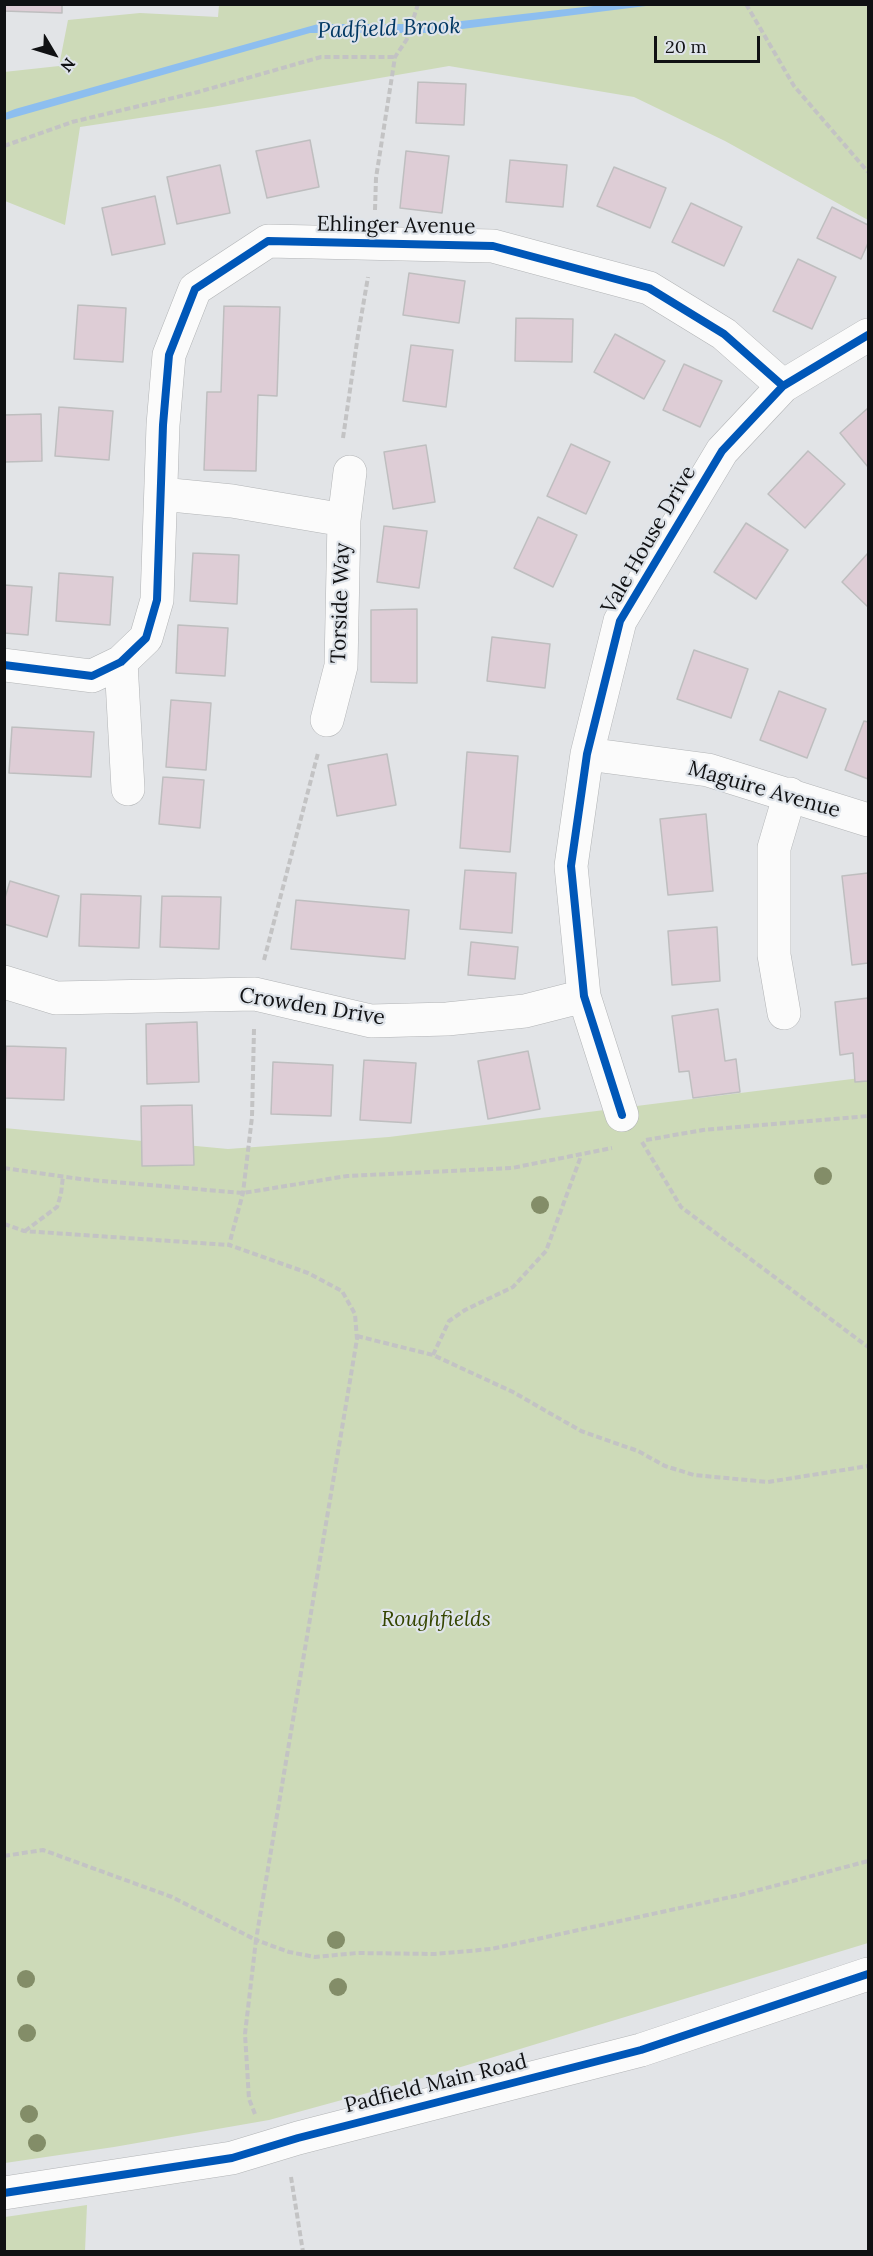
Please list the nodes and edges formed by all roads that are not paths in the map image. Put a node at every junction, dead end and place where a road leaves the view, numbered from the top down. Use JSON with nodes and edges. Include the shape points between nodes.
{"nodes":[{"id":1,"x":868,"y":335,"type":"edge"},
{"id":2,"x":783,"y":386,"type":"junction"},
{"id":3,"x":350,"y":472,"type":"dead end"},
{"id":4,"x":160,"y":494,"type":"junction"},
{"id":5,"x":344,"y":520,"type":"junction"},
{"id":6,"x":121,"y":662,"type":"junction"},
{"id":7,"x":4,"y":665,"type":"edge"},
{"id":8,"x":327,"y":720,"type":"road end"},
{"id":9,"x":587,"y":754,"type":"junction"},
{"id":10,"x":128,"y":789,"type":"dead end"},
{"id":11,"x":790,"y":794,"type":"junction"},
{"id":12,"x":868,"y":820,"type":"edge"},
{"id":13,"x":4,"y":982,"type":"edge"},
{"id":14,"x":584,"y":996,"type":"junction"},
{"id":15,"x":784,"y":1013,"type":"dead end"},
{"id":16,"x":625,"y":1135,"type":"road end"},
{"id":17,"x":868,"y":1974,"type":"edge"},
{"id":18,"x":4,"y":2193,"type":"edge"}],
"edges":[{"from":1,"to":2,"type":"street","name":"Vale House Drive"},
{"from":2,"to":4,"type":"street","name":"Ehlinger Avenue","via":[[724,334],[649,288],[493,246],[268,241],[195,289],[169,355]]},
{"from":2,"to":9,"type":"street","name":"Vale House Drive","via":[[722,451],[620,621]]},
{"from":3,"to":5,"type":"street","name":"Torside Way"},
{"from":4,"to":5,"type":"street","name":"Torside Way","via":[[232,501]]},
{"from":4,"to":6,"type":"street","name":"Ehlinger Avenue","via":[[157,600],[146,638]]},
{"from":5,"to":8,"type":"street","name":"Torside Way","via":[[341,666]]},
{"from":6,"to":7,"type":"street","name":"Ehlinger Avenue","via":[[92,676]]},
{"from":6,"to":10,"type":"street"},
{"from":9,"to":11,"type":"street","name":"Maguire Avenue","via":[[708,770]]},
{"from":9,"to":14,"type":"street","name":"Vale House Drive","via":[[571,866]]},
{"from":11,"to":12,"type":"street","name":"Maguire Avenue"},
{"from":11,"to":15,"type":"street","via":[[774,848],[774,955]]},
{"from":13,"to":14,"type":"street","name":"Crowden Drive","via":[[56,998],[255,994],[371,1021],[525,1011]]},
{"from":14,"to":16,"type":"street","name":"Vale House Drive"},
{"from":17,"to":18,"type":"street","name":"Padfield Main Road","via":[[640,2050],[232,2158]]}]}
